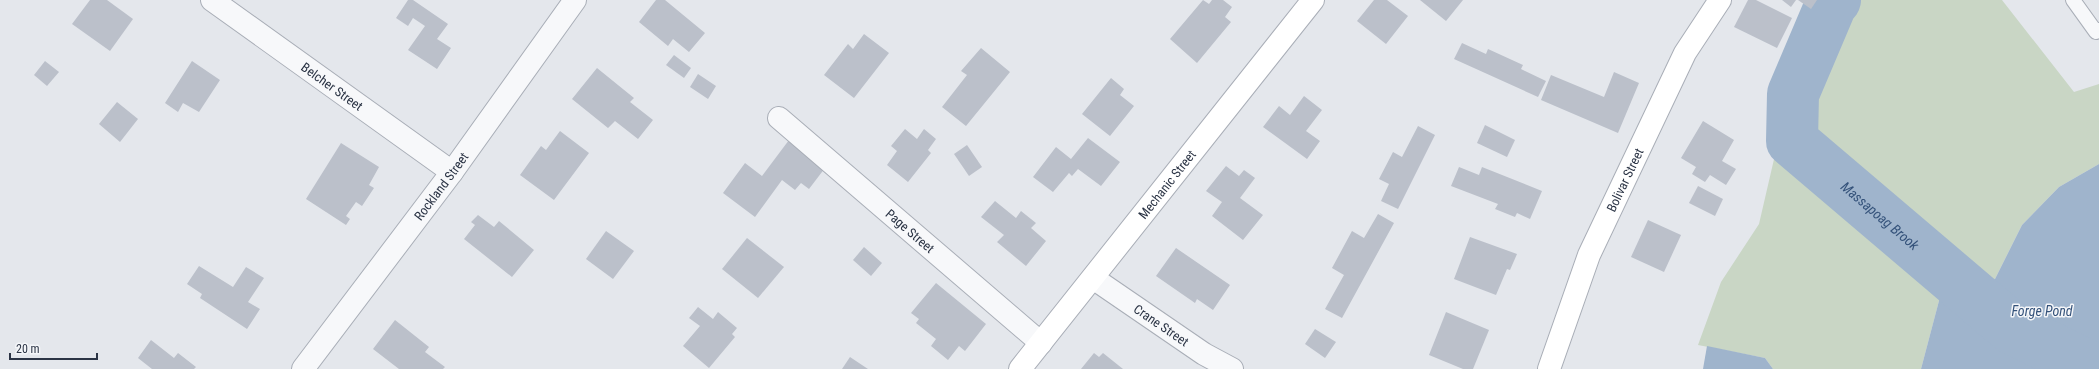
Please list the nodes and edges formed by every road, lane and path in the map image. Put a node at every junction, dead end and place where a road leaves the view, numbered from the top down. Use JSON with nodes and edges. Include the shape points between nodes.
{"nodes":[{"id":1,"x":212,"y":0,"type":"edge"},
{"id":2,"x":575,"y":0,"type":"edge"},
{"id":3,"x":1313,"y":0,"type":"edge"},
{"id":4,"x":1720,"y":0,"type":"edge"},
{"id":5,"x":2073,"y":0,"type":"edge"},
{"id":6,"x":2099,"y":30,"type":"edge"},
{"id":7,"x":780,"y":118,"type":"dead end"},
{"id":8,"x":452,"y":172,"type":"junction"},
{"id":9,"x":1093,"y":278,"type":"junction"},
{"id":10,"x":1041,"y":343,"type":"junction"},
{"id":11,"x":303,"y":369,"type":"edge"},
{"id":12,"x":1020,"y":369,"type":"edge"},
{"id":13,"x":1232,"y":369,"type":"edge"},
{"id":14,"x":1549,"y":369,"type":"edge"}],
"edges":[{"from":1,"to":8,"type":"street","name":"Belcher Street"},
{"from":2,"to":8,"type":"street","name":"Rockland Street"},
{"from":3,"to":9,"type":"street","name":"Mechanic Street"},
{"from":4,"to":14,"type":"street","name":"Bolivar Street","via":[[1685,53],[1589,256]]},
{"from":5,"to":6,"type":"lane","via":[[2096,32]]},
{"from":7,"to":10,"type":"street","name":"Page Street"},
{"from":8,"to":11,"type":"street","name":"Rockland Street"},
{"from":9,"to":10,"type":"street","name":"Mechanic Street"},
{"from":9,"to":13,"type":"street","name":"Crane Street","via":[[1204,354]]},
{"from":10,"to":12,"type":"street","name":"Mechanic Street"}]}
